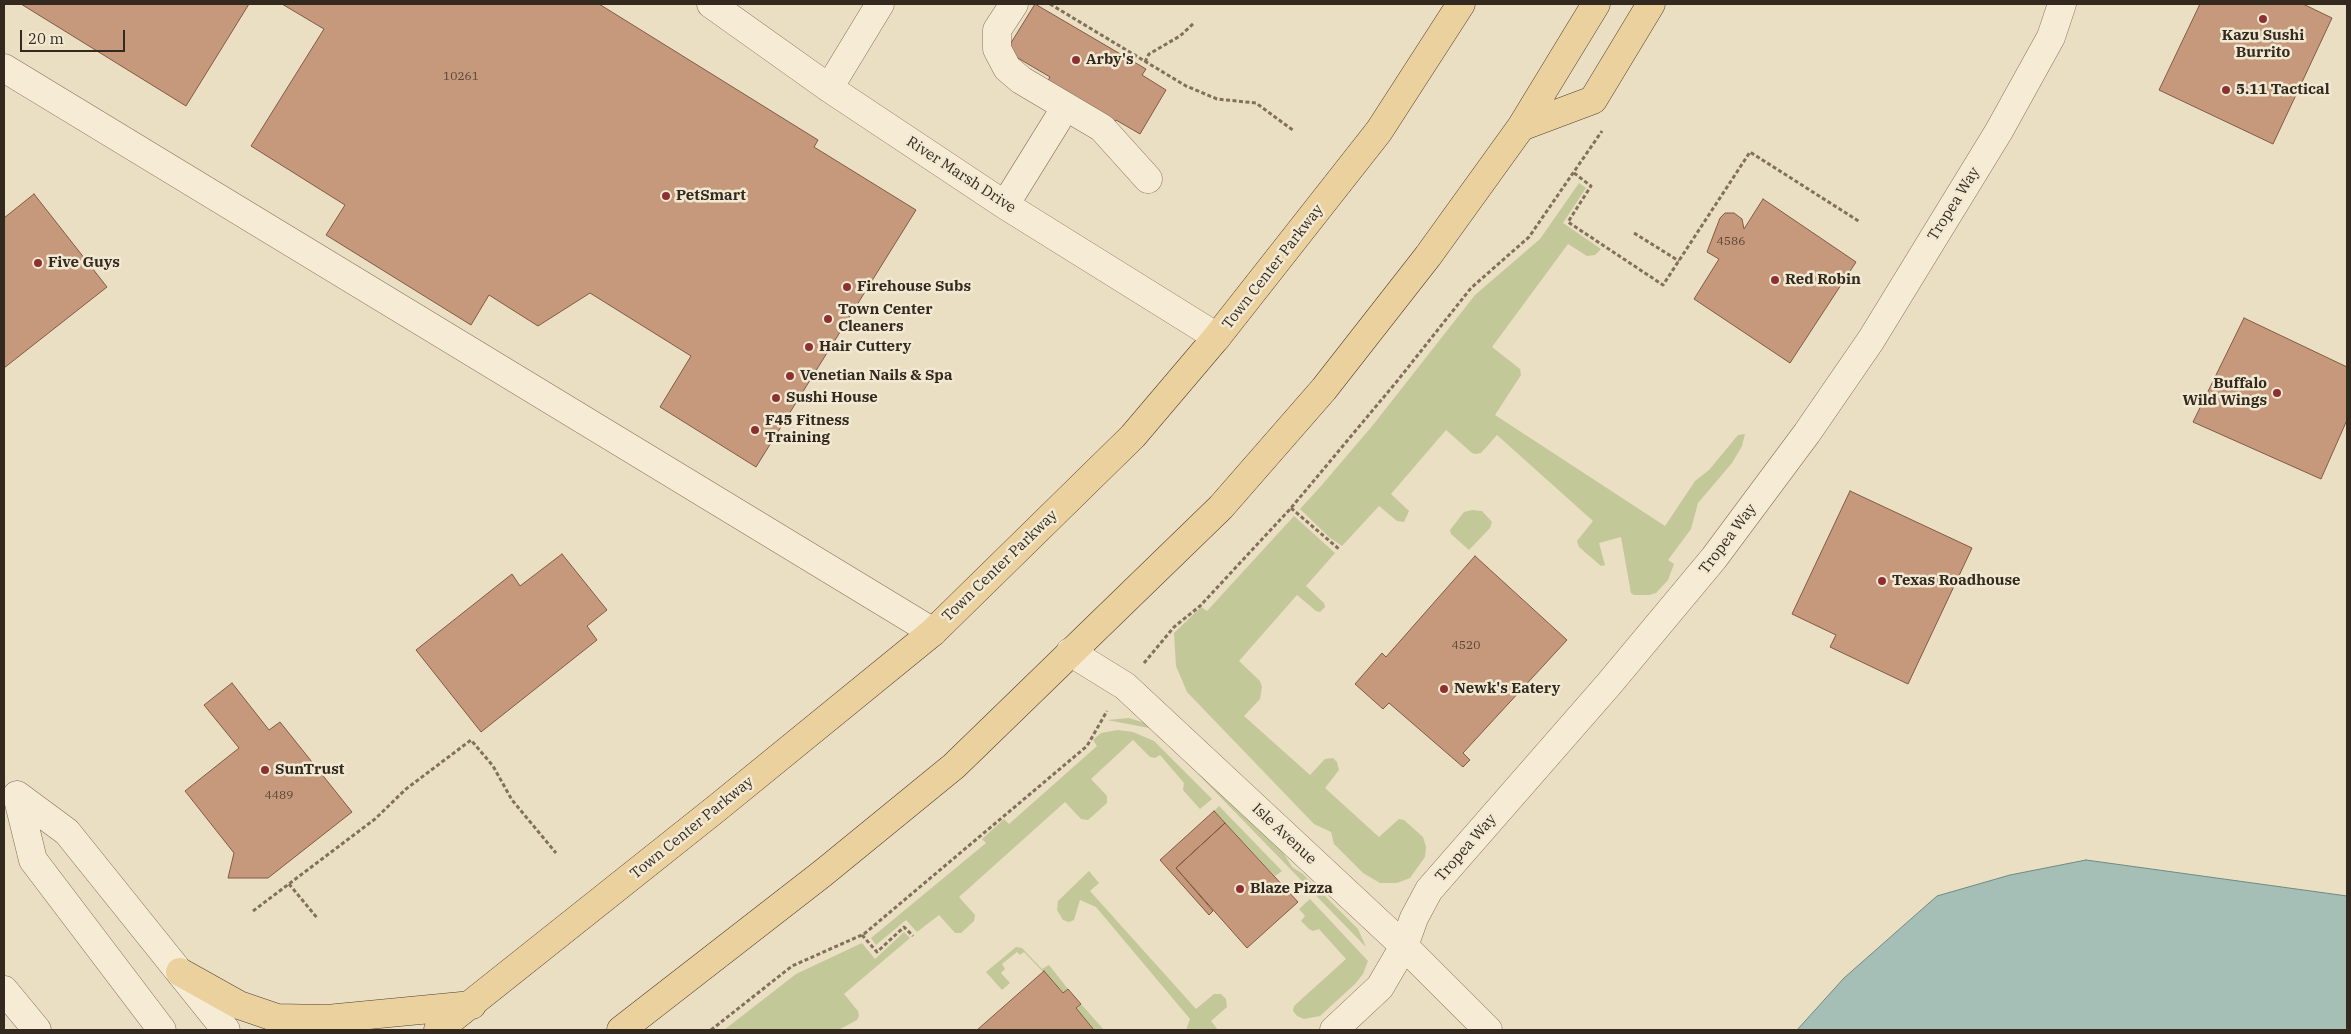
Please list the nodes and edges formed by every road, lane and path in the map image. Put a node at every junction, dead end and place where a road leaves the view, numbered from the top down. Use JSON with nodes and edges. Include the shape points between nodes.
{"nodes":[{"id":1,"x":711,"y":4,"type":"edge"},
{"id":2,"x":880,"y":4,"type":"edge"},
{"id":3,"x":1014,"y":4,"type":"edge"},
{"id":4,"x":1050,"y":4,"type":"edge"},
{"id":5,"x":1461,"y":4,"type":"edge"},
{"id":6,"x":1596,"y":4,"type":"edge"},
{"id":7,"x":1651,"y":4,"type":"edge"},
{"id":8,"x":2062,"y":4,"type":"edge"},
{"id":9,"x":1194,"y":23,"type":"dead end"},
{"id":10,"x":1145,"y":62,"type":"junction"},
{"id":11,"x":4,"y":68,"type":"edge"},
{"id":12,"x":829,"y":88,"type":"junction"},
{"id":13,"x":1057,"y":121,"type":"dead end"},
{"id":14,"x":1606,"y":126,"type":"dead end"},
{"id":15,"x":1521,"y":127,"type":"junction"},
{"id":16,"x":1294,"y":131,"type":"dead end"},
{"id":17,"x":1574,"y":173,"type":"junction"},
{"id":18,"x":1148,"y":179,"type":"dead end"},
{"id":19,"x":1005,"y":204,"type":"junction"},
{"id":20,"x":1860,"y":222,"type":"dead end"},
{"id":21,"x":1634,"y":233,"type":"dead end"},
{"id":22,"x":1678,"y":262,"type":"junction"},
{"id":23,"x":1217,"y":337,"type":"junction"},
{"id":24,"x":1291,"y":508,"type":"junction"},
{"id":25,"x":1339,"y":549,"type":"dead end"},
{"id":26,"x":1174,"y":627,"type":"dead end"},
{"id":27,"x":933,"y":632,"type":"junction"},
{"id":28,"x":1070,"y":652,"type":"junction"},
{"id":29,"x":1101,"y":720,"type":"dead end"},
{"id":30,"x":10,"y":800,"type":"edge"},
{"id":31,"x":556,"y":853,"type":"dead end"},
{"id":32,"x":289,"y":884,"type":"junction"},
{"id":33,"x":254,"y":911,"type":"dead end"},
{"id":34,"x":318,"y":920,"type":"dead end"},
{"id":35,"x":862,"y":935,"type":"junction"},
{"id":36,"x":913,"y":936,"type":"dead end"},
{"id":37,"x":1404,"y":946,"type":"junction"},
{"id":38,"x":180,"y":972,"type":"junction"},
{"id":39,"x":4,"y":990,"type":"edge"},
{"id":40,"x":472,"y":1005,"type":"junction"},
{"id":41,"x":713,"y":1029,"type":"edge"},
{"id":42,"x":37,"y":1030,"type":"edge"},
{"id":43,"x":162,"y":1030,"type":"edge"},
{"id":44,"x":226,"y":1030,"type":"edge"},
{"id":45,"x":438,"y":1030,"type":"edge"},
{"id":46,"x":621,"y":1030,"type":"edge"},
{"id":47,"x":1334,"y":1030,"type":"edge"},
{"id":48,"x":1488,"y":1030,"type":"edge"}],
"edges":[{"from":1,"to":12,"type":"street","name":"River Marsh Drive"},
{"from":2,"to":12,"type":"street"},
{"from":3,"to":18,"type":"street","via":[[997,30],[997,49],[1007,68],[1021,80],[1102,128]]},
{"from":4,"to":10,"type":"path"},
{"from":5,"to":23,"type":"main road","name":"Town Center Parkway","via":[[1379,130]]},
{"from":6,"to":15,"type":"main road"},
{"from":7,"to":15,"type":"main road","via":[[1592,100]]},
{"from":8,"to":37,"type":"street","name":"Tropea Way","via":[[2051,37],[1999,131],[1870,340],[1807,433],[1709,565],[1610,684],[1429,890]]},
{"from":9,"to":10,"type":"path","via":[[1180,36],[1149,54]]},
{"from":10,"to":16,"type":"path","via":[[1186,86],[1217,98],[1256,103]]},
{"from":11,"to":27,"type":"street"},
{"from":12,"to":19,"type":"street","name":"River Marsh Drive"},
{"from":13,"to":19,"type":"street"},
{"from":14,"to":17,"type":"path"},
{"from":15,"to":28,"type":"main road","via":[[1428,256],[1324,388],[1221,507]]},
{"from":17,"to":22,"type":"path","via":[[1591,186],[1568,222],[1663,285]]},
{"from":17,"to":24,"type":"path","via":[[1529,238],[1471,288]]},
{"from":19,"to":23,"type":"street","name":"River Marsh Drive"},
{"from":20,"to":22,"type":"path","via":[[1750,152]]},
{"from":21,"to":22,"type":"path"},
{"from":23,"to":27,"type":"main road","name":"Town Center Parkway","via":[[1133,436]]},
{"from":24,"to":25,"type":"path"},
{"from":24,"to":26,"type":"path","via":[[1200,606]]},
{"from":27,"to":40,"type":"main road","name":"Town Center Parkway"},
{"from":28,"to":37,"type":"street","name":"Isle Avenue","via":[[1125,686]]},
{"from":28,"to":46,"type":"main road","via":[[954,766]]},
{"from":29,"to":35,"type":"path","via":[[1087,746]]},
{"from":30,"to":38,"type":"street","via":[[67,832]]},
{"from":30,"to":43,"type":"street","via":[[33,860]]},
{"from":31,"to":32,"type":"path","via":[[512,800],[493,766],[471,740]]},
{"from":32,"to":33,"type":"path"},
{"from":32,"to":34,"type":"path"},
{"from":35,"to":36,"type":"path","via":[[877,952],[904,927]]},
{"from":35,"to":41,"type":"path","via":[[792,966]]},
{"from":37,"to":47,"type":"street","name":"Tropea Way","via":[[1380,987]]},
{"from":37,"to":48,"type":"street","name":"Isle Avenue"},
{"from":38,"to":40,"type":"main road","via":[[239,1005],[277,1018],[326,1019]]},
{"from":38,"to":44,"type":"street"},
{"from":39,"to":42,"type":"street"},
{"from":40,"to":45,"type":"main road","name":"Town Center Parkway"}]}
